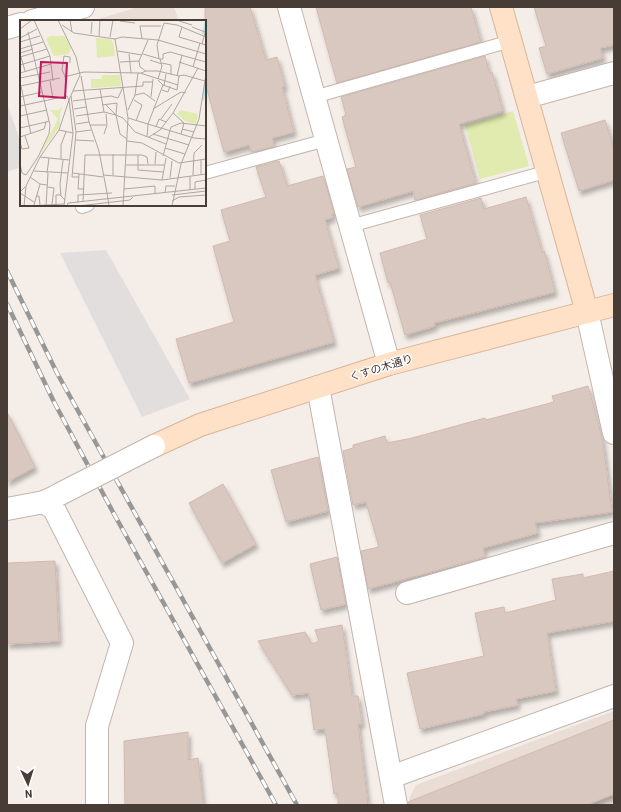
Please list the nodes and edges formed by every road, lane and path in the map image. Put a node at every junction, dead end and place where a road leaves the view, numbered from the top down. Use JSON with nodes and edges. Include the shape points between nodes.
{"nodes":[{"id":1,"x":83,"y":7,"type":"edge"},
{"id":2,"x":289,"y":7,"type":"edge"},
{"id":3,"x":502,"y":7,"type":"edge"},
{"id":4,"x":36,"y":20,"type":"edge"},
{"id":5,"x":20,"y":24,"type":"edge"},
{"id":6,"x":7,"y":28,"type":"edge"},
{"id":7,"x":511,"y":41,"type":"junction"},
{"id":8,"x":614,"y":73,"type":"edge"},
{"id":9,"x":314,"y":97,"type":"junction"},
{"id":10,"x":528,"y":97,"type":"junction"},
{"id":11,"x":326,"y":140,"type":"junction"},
{"id":12,"x":549,"y":171,"type":"junction"},
{"id":13,"x":206,"y":173,"type":"edge"},
{"id":14,"x":350,"y":226,"type":"junction"},
{"id":15,"x":614,"y":305,"type":"edge"},
{"id":16,"x":588,"y":312,"type":"junction"},
{"id":17,"x":389,"y":364,"type":"junction"},
{"id":18,"x":318,"y":387,"type":"junction"},
{"id":19,"x":614,"y":433,"type":"edge"},
{"id":20,"x":51,"y":499,"type":"junction"},
{"id":21,"x":7,"y":509,"type":"edge"},
{"id":22,"x":614,"y":533,"type":"edge"},
{"id":23,"x":407,"y":592,"type":"dead end"},
{"id":24,"x":614,"y":696,"type":"edge"},
{"id":25,"x":392,"y":777,"type":"junction"},
{"id":26,"x":97,"y":805,"type":"edge"},
{"id":27,"x":396,"y":805,"type":"edge"}],
"edges":[{"from":1,"to":4,"type":"street"},
{"from":2,"to":9,"type":"street"},
{"from":3,"to":7,"type":"street"},
{"from":5,"to":6,"type":"street"},
{"from":7,"to":9,"type":"lane"},
{"from":7,"to":10,"type":"street"},
{"from":8,"to":10,"type":"street"},
{"from":9,"to":11,"type":"street"},
{"from":10,"to":12,"type":"street"},
{"from":11,"to":13,"type":"lane"},
{"from":11,"to":14,"type":"street"},
{"from":12,"to":14,"type":"lane"},
{"from":12,"to":16,"type":"street"},
{"from":14,"to":17,"type":"street"},
{"from":15,"to":16,"type":"street","name":"くすの木通り"},
{"from":16,"to":17,"type":"street","name":"くすの木通り"},
{"from":16,"to":19,"type":"street"},
{"from":17,"to":18,"type":"street","name":"くすの木通り"},
{"from":18,"to":20,"type":"street","name":"くすの木通り","bridge":true,"via":[[200,425]]},
{"from":18,"to":25,"type":"street"},
{"from":20,"to":21,"type":"street"},
{"from":20,"to":26,"type":"street","via":[[122,643],[97,726]]},
{"from":22,"to":23,"type":"street"},
{"from":24,"to":25,"type":"street"},
{"from":25,"to":27,"type":"street"}]}
